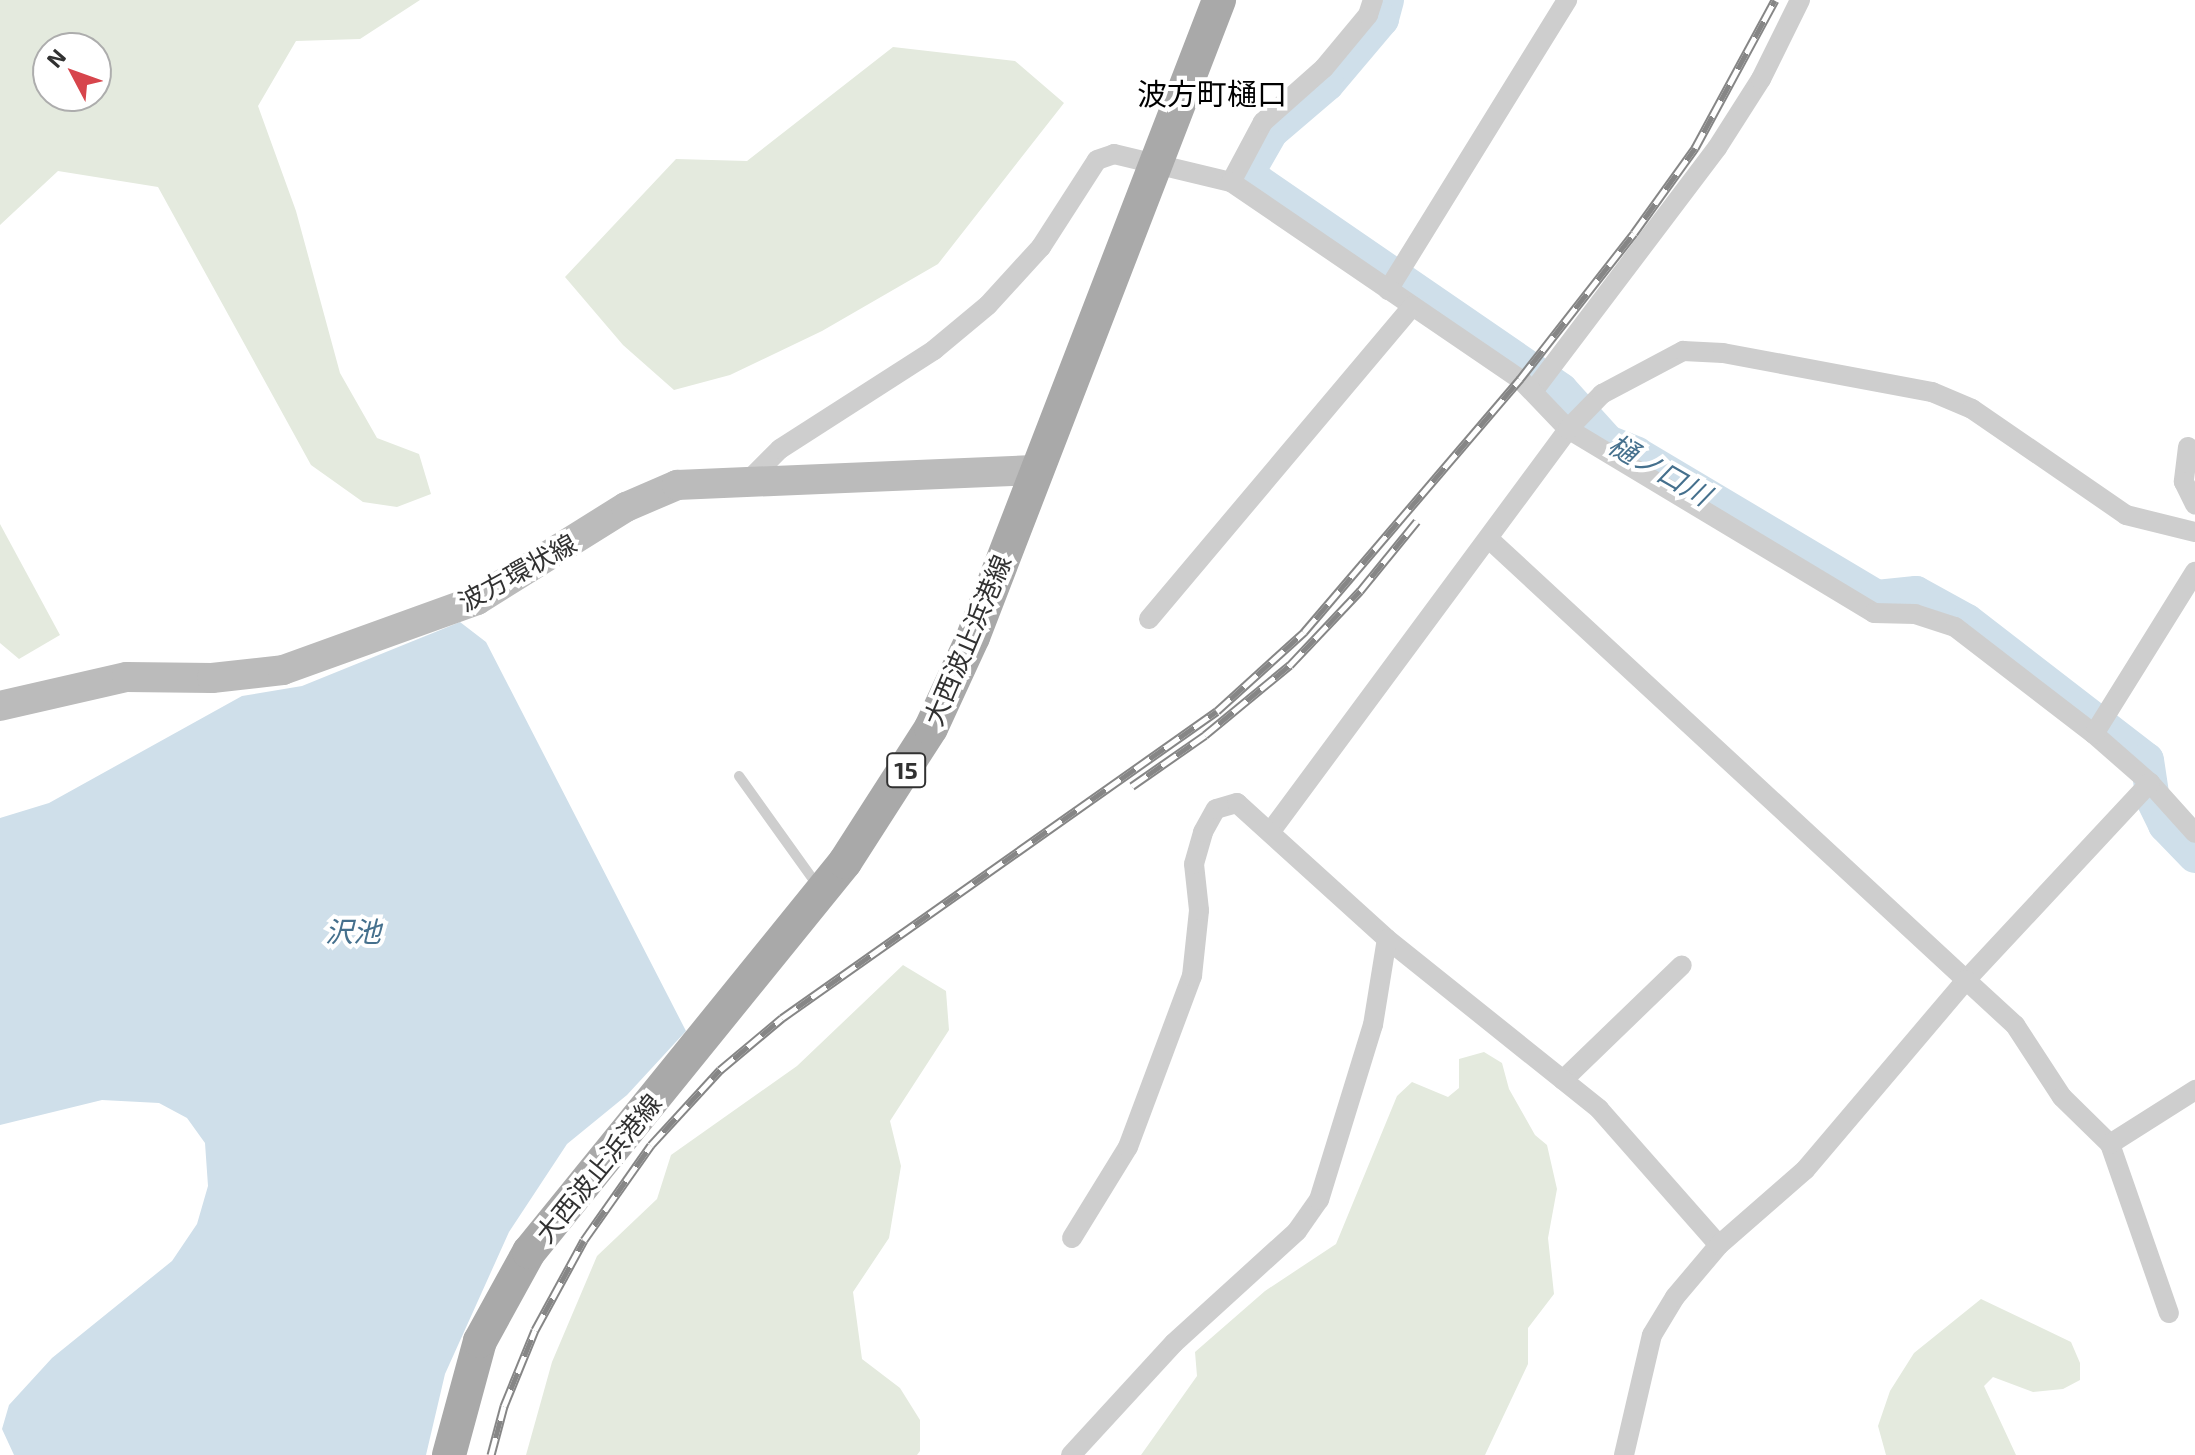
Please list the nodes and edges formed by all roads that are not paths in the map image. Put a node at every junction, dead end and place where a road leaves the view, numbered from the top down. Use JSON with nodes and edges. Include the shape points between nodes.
{"nodes":[{"id":1,"x":1219,"y":0,"type":"edge"},
{"id":2,"x":1373,"y":0,"type":"edge"},
{"id":3,"x":1567,"y":0,"type":"edge"},
{"id":4,"x":1800,"y":0,"type":"edge"},
{"id":5,"x":1155,"y":166,"type":"junction"},
{"id":6,"x":1231,"y":182,"type":"junction"},
{"id":7,"x":1388,"y":290,"type":"junction"},
{"id":8,"x":1413,"y":306,"type":"junction"},
{"id":9,"x":1534,"y":390,"type":"junction"},
{"id":10,"x":1568,"y":429,"type":"junction"},
{"id":11,"x":2188,"y":447,"type":"dead end"},
{"id":12,"x":1034,"y":470,"type":"junction"},
{"id":13,"x":750,"y":479,"type":"junction"},
{"id":14,"x":2195,"y":505,"type":"edge"},
{"id":15,"x":2195,"y":532,"type":"edge"},
{"id":16,"x":1489,"y":539,"type":"junction"},
{"id":17,"x":2195,"y":572,"type":"edge"},
{"id":18,"x":1149,"y":619,"type":"dead end"},
{"id":19,"x":3,"y":701,"type":"edge"},
{"id":20,"x":2094,"y":734,"type":"junction"},
{"id":21,"x":739,"y":776,"type":"dead end"},
{"id":22,"x":2150,"y":783,"type":"junction"},
{"id":23,"x":1271,"y":831,"type":"junction"},
{"id":24,"x":2195,"y":833,"type":"edge"},
{"id":25,"x":822,"y":893,"type":"junction"},
{"id":26,"x":1387,"y":939,"type":"junction"},
{"id":27,"x":1682,"y":965,"type":"dead end"},
{"id":28,"x":1966,"y":980,"type":"junction"},
{"id":29,"x":1563,"y":1080,"type":"junction"},
{"id":30,"x":2195,"y":1090,"type":"edge"},
{"id":31,"x":2110,"y":1144,"type":"junction"},
{"id":32,"x":1072,"y":1238,"type":"dead end"},
{"id":33,"x":1719,"y":1245,"type":"junction"},
{"id":34,"x":2169,"y":1313,"type":"dead end"},
{"id":35,"x":449,"y":1455,"type":"edge"},
{"id":36,"x":1071,"y":1455,"type":"edge"},
{"id":37,"x":1624,"y":1455,"type":"edge"}],
"edges":[{"from":1,"to":5,"type":"main road","name":"大西波止浜港線","number":"15"},
{"from":2,"to":6,"type":"street","via":[[1368,15],[1324,68],[1263,122]]},
{"from":3,"to":7,"type":"street"},
{"from":4,"to":9,"type":"street","via":[[1761,79],[1717,148]]},
{"from":5,"to":6,"type":"street"},
{"from":5,"to":12,"type":"main road","name":"大西波止浜港線","number":"15"},
{"from":5,"to":13,"type":"street","via":[[1114,154],[1097,160],[1041,247],[988,305],[924,357],[780,449]]},
{"from":6,"to":7,"type":"street"},
{"from":7,"to":8,"type":"street"},
{"from":8,"to":9,"type":"street"},
{"from":8,"to":18,"type":"street"},
{"from":9,"to":10,"type":"street"},
{"from":10,"to":15,"type":"street","via":[[1602,394],[1643,368],[1683,351],[1723,353],[1932,392],[1972,409],[2126,515]]},
{"from":10,"to":16,"type":"street"},
{"from":10,"to":20,"type":"street","via":[[1874,613],[1915,614],[1955,627]]},
{"from":11,"to":14,"type":"street","via":[[2184,482]]},
{"from":12,"to":13,"type":"main road","name":"波方環状線"},
{"from":12,"to":25,"type":"main road","name":"大西波止浜港線","number":"15","via":[[973,637],[931,728],[888,801]]},
{"from":13,"to":19,"type":"main road","name":"波方環状線","via":[[664,491],[626,507],[477,600],[283,670],[212,678],[127,677]]},
{"from":16,"to":23,"type":"street"},
{"from":16,"to":28,"type":"street"},
{"from":17,"to":20,"type":"street"},
{"from":20,"to":22,"type":"street"},
{"from":21,"to":25,"type":"lane"},
{"from":22,"to":24,"type":"street"},
{"from":22,"to":28,"type":"street"},
{"from":23,"to":26,"type":"street"},
{"from":23,"to":32,"type":"street","via":[[1237,803],[1216,809],[1203,832],[1194,864],[1199,910],[1192,976],[1128,1147]]},
{"from":25,"to":35,"type":"main road","name":"大西波止浜港線","number":"15","via":[[529,1252],[480,1341]]},
{"from":26,"to":29,"type":"street"},
{"from":26,"to":36,"type":"street","via":[[1373,1025],[1319,1200],[1297,1231],[1174,1343]]},
{"from":27,"to":29,"type":"street"},
{"from":28,"to":31,"type":"street","via":[[2015,1025],[2062,1097]]},
{"from":28,"to":33,"type":"street","via":[[1805,1170]]},
{"from":29,"to":33,"type":"street","via":[[1599,1109]]},
{"from":30,"to":31,"type":"street"},
{"from":31,"to":34,"type":"street"},
{"from":33,"to":37,"type":"street","via":[[1675,1297],[1652,1335]]}]}
